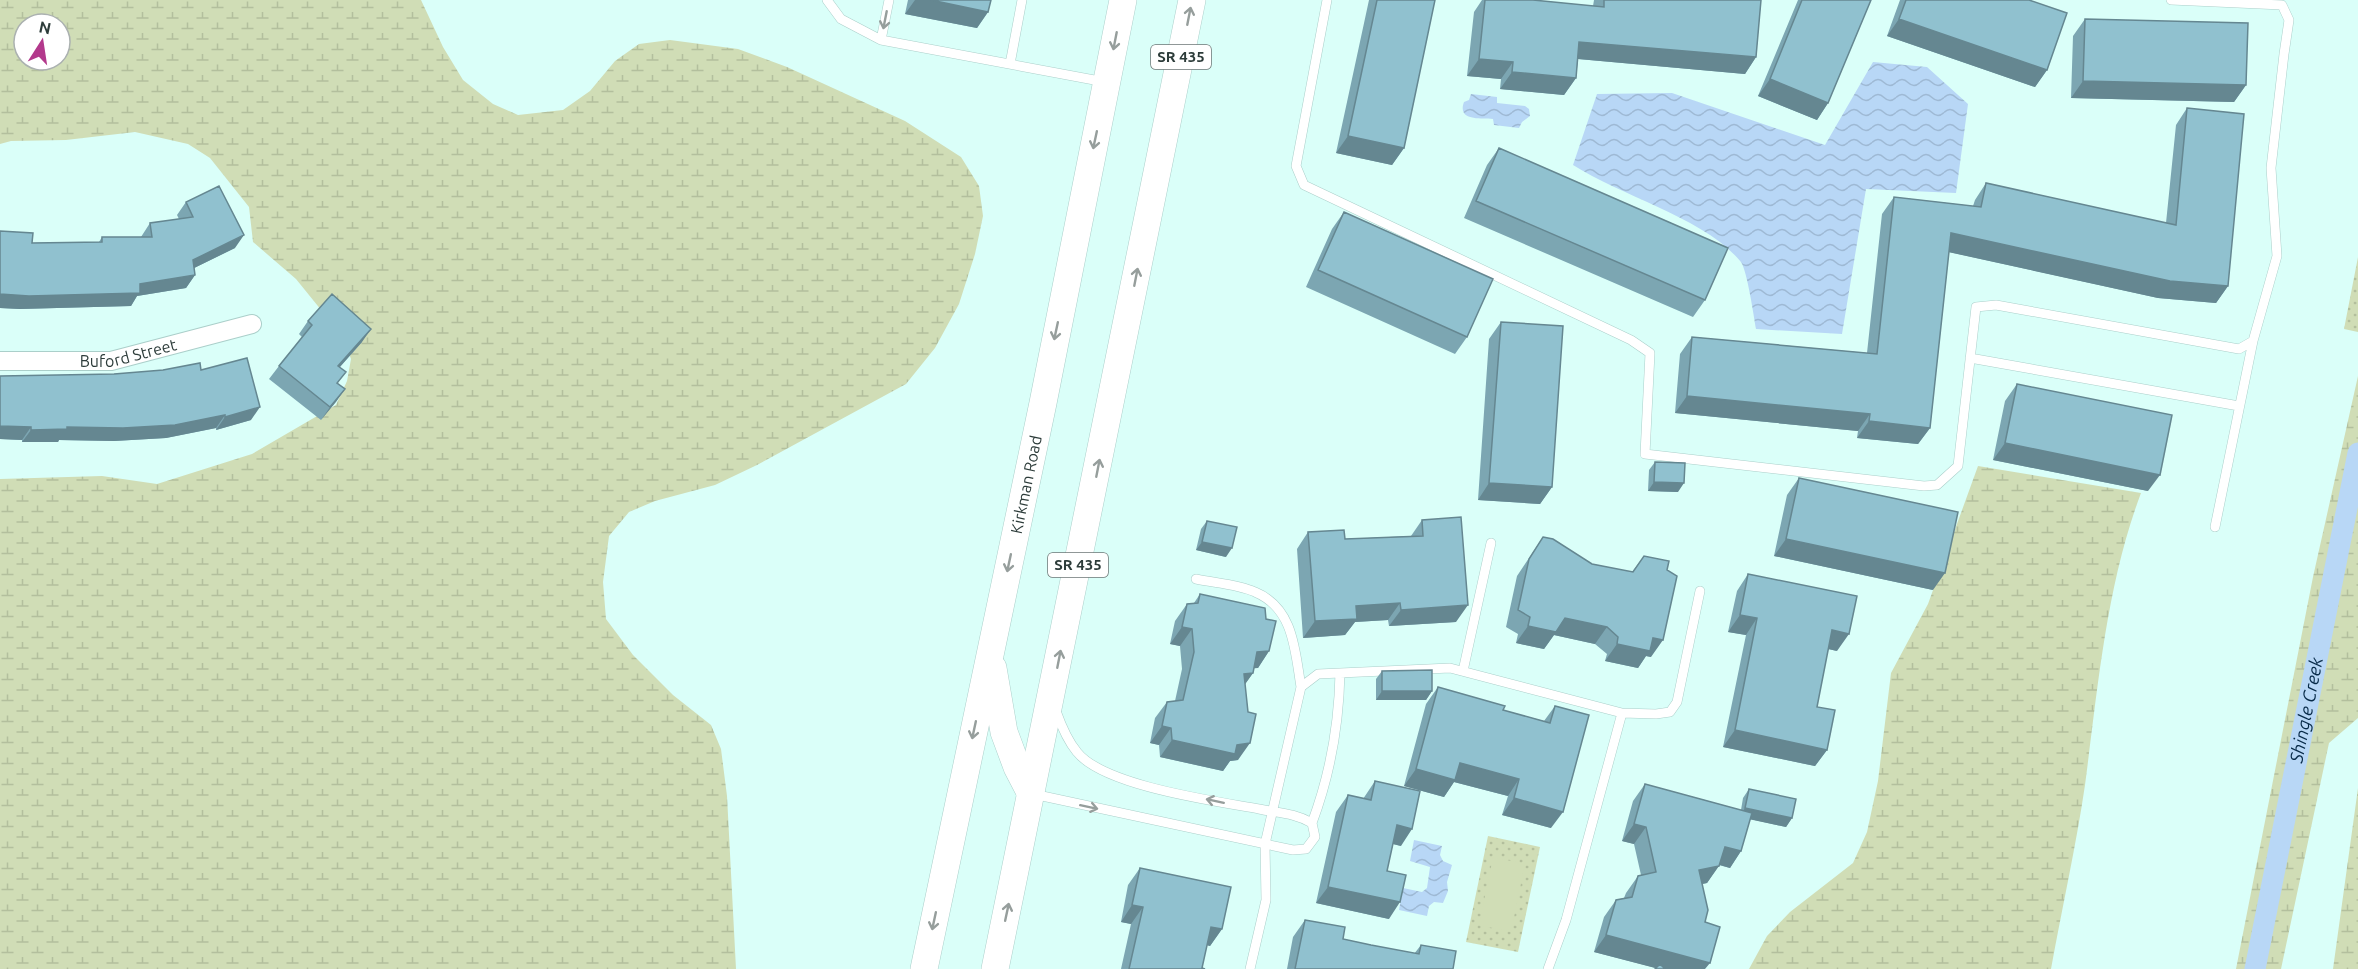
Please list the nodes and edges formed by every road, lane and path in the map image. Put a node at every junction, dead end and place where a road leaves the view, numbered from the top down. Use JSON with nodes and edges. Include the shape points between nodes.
{"nodes":[{"id":1,"x":827,"y":0,"type":"edge"},
{"id":2,"x":889,"y":0,"type":"edge"},
{"id":3,"x":1022,"y":0,"type":"edge"},
{"id":4,"x":1123,"y":0,"type":"edge"},
{"id":5,"x":1192,"y":0,"type":"edge"},
{"id":6,"x":1327,"y":0,"type":"edge"},
{"id":7,"x":2171,"y":0,"type":"edge"},
{"id":8,"x":881,"y":40,"type":"junction"},
{"id":9,"x":1010,"y":64,"type":"junction"},
{"id":10,"x":1107,"y":83,"type":"junction"},
{"id":11,"x":252,"y":324,"type":"dead end"},
{"id":12,"x":2253,"y":341,"type":"junction"},
{"id":13,"x":1970,"y":358,"type":"junction"},
{"id":14,"x":0,"y":361,"type":"edge"},
{"id":15,"x":2239,"y":406,"type":"junction"},
{"id":16,"x":2215,"y":527,"type":"dead end"},
{"id":17,"x":1491,"y":543,"type":"dead end"},
{"id":18,"x":1196,"y":579,"type":"dead end"},
{"id":19,"x":1700,"y":591,"type":"dead end"},
{"id":20,"x":991,"y":652,"type":"junction"},
{"id":21,"x":1463,"y":671,"type":"junction"},
{"id":22,"x":1340,"y":673,"type":"junction"},
{"id":23,"x":1301,"y":687,"type":"junction"},
{"id":24,"x":1052,"y":697,"type":"junction"},
{"id":25,"x":1622,"y":713,"type":"junction"},
{"id":26,"x":1032,"y":794,"type":"junction"},
{"id":27,"x":1272,"y":812,"type":"junction"},
{"id":28,"x":1312,"y":823,"type":"junction"},
{"id":29,"x":1265,"y":844,"type":"junction"},
{"id":30,"x":924,"y":969,"type":"edge"},
{"id":31,"x":995,"y":969,"type":"edge"},
{"id":32,"x":1251,"y":969,"type":"edge"},
{"id":33,"x":1548,"y":969,"type":"edge"}],
"edges":[{"from":1,"to":8,"type":"lane","via":[[842,19]]},
{"from":2,"to":8,"type":"lane","one_way":true},
{"from":3,"to":9,"type":"lane"},
{"from":4,"to":10,"type":"main road","name":"Kirkman Road","one_way":true},
{"from":24,"to":5,"type":"main road","number":"SR 435","one_way":true},
{"from":6,"to":13,"type":"lane","via":[[1296,166],[1304,185],[1631,339],[1650,353],[1645,454],[1937,485],[1958,466]]},
{"from":7,"to":12,"type":"lane","via":[[2282,5],[2289,20],[2271,168],[2277,256]]},
{"from":8,"to":9,"type":"lane"},
{"from":9,"to":10,"type":"lane"},
{"from":10,"to":20,"type":"main road","name":"Kirkman Road","one_way":true},
{"from":11,"to":14,"type":"street","name":"Buford Street","via":[[111,361]]},
{"from":12,"to":13,"type":"lane","via":[[2239,349],[1996,304],[1976,307]]},
{"from":12,"to":15,"type":"lane"},
{"from":13,"to":15,"type":"lane"},
{"from":15,"to":16,"type":"lane"},
{"from":17,"to":21,"type":"lane"},
{"from":18,"to":23,"type":"lane","via":[[1256,592],[1281,609],[1291,629]]},
{"from":19,"to":25,"type":"lane","via":[[1677,702],[1670,712]]},
{"from":20,"to":26,"type":"main road","via":[[1004,732]]},
{"from":20,"to":30,"type":"main road","name":"Kirkman Road","one_way":true},
{"from":21,"to":22,"type":"lane","via":[[1450,668]]},
{"from":21,"to":25,"type":"lane"},
{"from":22,"to":23,"type":"lane","via":[[1318,674]]},
{"from":22,"to":28,"type":"lane","via":[[1340,705],[1326,781]]},
{"from":23,"to":27,"type":"lane"},
{"from":24,"to":26,"type":"main road","number":"SR 435"},
{"from":27,"to":24,"type":"lane","one_way":true,"via":[[1109,775],[1076,751],[1066,736]]},
{"from":25,"to":33,"type":"lane","via":[[1566,920]]},
{"from":26,"to":29,"type":"lane","one_way":true},
{"from":31,"to":26,"type":"main road","number":"SR 435","one_way":true},
{"from":27,"to":28,"type":"lane","via":[[1299,815]]},
{"from":27,"to":29,"type":"lane"},
{"from":28,"to":29,"type":"lane","via":[[1315,837],[1306,849]]},
{"from":29,"to":32,"type":"lane","via":[[1266,900]]}]}
